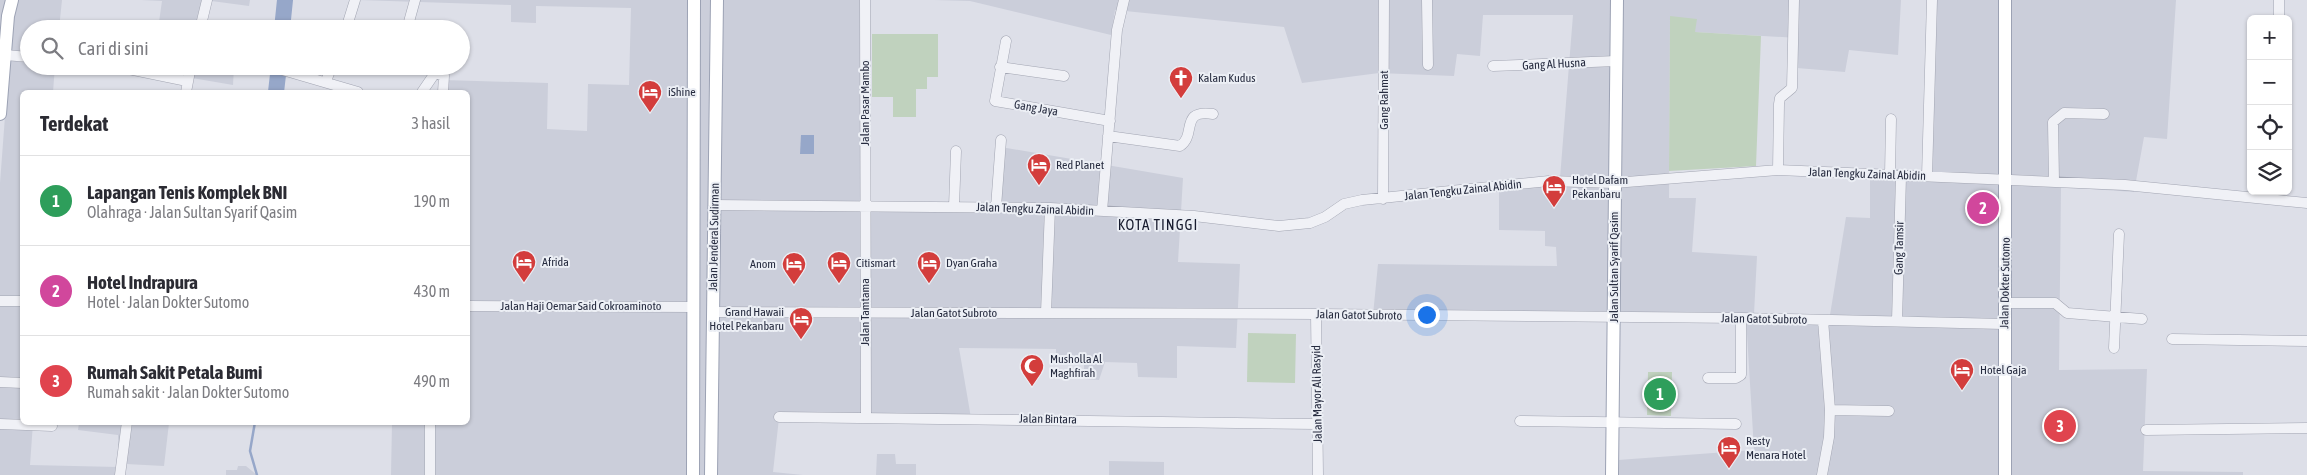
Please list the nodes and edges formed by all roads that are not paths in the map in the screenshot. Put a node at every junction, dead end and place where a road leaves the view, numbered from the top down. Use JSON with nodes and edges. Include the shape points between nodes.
{"nodes":[{"id":1,"x":5,"y":0,"type":"edge"},
{"id":2,"x":12,"y":0,"type":"edge"},
{"id":3,"x":207,"y":0,"type":"edge"},
{"id":4,"x":356,"y":0,"type":"edge"},
{"id":5,"x":415,"y":0,"type":"edge"},
{"id":6,"x":694,"y":0,"type":"edge"},
{"id":7,"x":717,"y":0,"type":"edge"},
{"id":8,"x":865,"y":0,"type":"edge"},
{"id":9,"x":1124,"y":0,"type":"edge"},
{"id":10,"x":1384,"y":0,"type":"edge"},
{"id":11,"x":1427,"y":0,"type":"edge"},
{"id":12,"x":1617,"y":0,"type":"edge"},
{"id":13,"x":1794,"y":0,"type":"edge"},
{"id":14,"x":1932,"y":0,"type":"edge"},
{"id":15,"x":2005,"y":0,"type":"edge"},
{"id":16,"x":2279,"y":0,"type":"edge"},
{"id":17,"x":2278,"y":15,"type":"edge"},
{"id":18,"x":202,"y":20,"type":"edge"},
{"id":19,"x":349,"y":20,"type":"edge"},
{"id":20,"x":409,"y":20,"type":"edge"},
{"id":21,"x":5,"y":24,"type":"edge"},
{"id":22,"x":1006,"y":41,"type":"dead end"},
{"id":23,"x":5,"y":55,"type":"junction"},
{"id":24,"x":20,"y":56,"type":"edge"},
{"id":25,"x":1616,"y":61,"type":"junction"},
{"id":26,"x":1428,"y":65,"type":"dead end"},
{"id":27,"x":1493,"y":66,"type":"dead end"},
{"id":28,"x":1000,"y":67,"type":"junction"},
{"id":29,"x":158,"y":75,"type":"edge"},
{"id":30,"x":189,"y":75,"type":"edge"},
{"id":31,"x":303,"y":75,"type":"edge"},
{"id":32,"x":328,"y":75,"type":"edge"},
{"id":33,"x":432,"y":75,"type":"edge"},
{"id":34,"x":443,"y":75,"type":"edge"},
{"id":35,"x":1064,"y":76,"type":"dead end"},
{"id":36,"x":187,"y":81,"type":"junction"},
{"id":37,"x":326,"y":81,"type":"junction"},
{"id":38,"x":186,"y":90,"type":"edge"},
{"id":39,"x":346,"y":90,"type":"edge"},
{"id":40,"x":423,"y":90,"type":"edge"},
{"id":41,"x":444,"y":90,"type":"edge"},
{"id":42,"x":0,"y":114,"type":"edge"},
{"id":43,"x":1213,"y":114,"type":"dead end"},
{"id":44,"x":2104,"y":114,"type":"dead end"},
{"id":45,"x":1891,"y":119,"type":"dead end"},
{"id":46,"x":1110,"y":121,"type":"junction"},
{"id":47,"x":1108,"y":136,"type":"junction"},
{"id":48,"x":1001,"y":140,"type":"dead end"},
{"id":49,"x":956,"y":151,"type":"dead end"},
{"id":50,"x":1778,"y":170,"type":"junction"},
{"id":51,"x":1896,"y":175,"type":"junction"},
{"id":52,"x":1927,"y":176,"type":"junction"},
{"id":53,"x":2006,"y":179,"type":"junction"},
{"id":54,"x":2054,"y":181,"type":"junction"},
{"id":55,"x":1614,"y":182,"type":"junction"},
{"id":56,"x":2247,"y":193,"type":"edge"},
{"id":57,"x":2273,"y":195,"type":"edge"},
{"id":58,"x":1383,"y":199,"type":"junction"},
{"id":59,"x":2307,"y":203,"type":"edge"},
{"id":60,"x":714,"y":205,"type":"junction"},
{"id":61,"x":865,"y":205,"type":"junction"},
{"id":62,"x":954,"y":207,"type":"junction"},
{"id":63,"x":996,"y":207,"type":"junction"},
{"id":64,"x":1050,"y":208,"type":"junction"},
{"id":65,"x":1102,"y":211,"type":"junction"},
{"id":66,"x":2119,"y":234,"type":"dead end"},
{"id":67,"x":0,"y":301,"type":"edge"},
{"id":68,"x":20,"y":301,"type":"edge"},
{"id":69,"x":2005,"y":303,"type":"junction"},
{"id":70,"x":470,"y":306,"type":"edge"},
{"id":71,"x":694,"y":307,"type":"junction"},
{"id":72,"x":713,"y":312,"type":"junction"},
{"id":73,"x":864,"y":313,"type":"junction"},
{"id":74,"x":1046,"y":313,"type":"junction"},
{"id":75,"x":1316,"y":314,"type":"junction"},
{"id":76,"x":2116,"y":317,"type":"junction"},
{"id":77,"x":1614,"y":318,"type":"junction"},
{"id":78,"x":1741,"y":318,"type":"junction"},
{"id":79,"x":2142,"y":319,"type":"dead end"},
{"id":80,"x":1823,"y":320,"type":"junction"},
{"id":81,"x":1897,"y":321,"type":"junction"},
{"id":82,"x":2004,"y":324,"type":"junction"},
{"id":83,"x":2172,"y":339,"type":"dead end"},
{"id":84,"x":2307,"y":341,"type":"edge"},
{"id":85,"x":2114,"y":348,"type":"dead end"},
{"id":86,"x":1708,"y":378,"type":"dead end"},
{"id":87,"x":0,"y":382,"type":"edge"},
{"id":88,"x":20,"y":383,"type":"edge"},
{"id":89,"x":1830,"y":410,"type":"junction"},
{"id":90,"x":1889,"y":411,"type":"dead end"},
{"id":91,"x":779,"y":417,"type":"dead end"},
{"id":92,"x":866,"y":418,"type":"junction"},
{"id":93,"x":1520,"y":421,"type":"dead end"},
{"id":94,"x":1612,"y":423,"type":"junction"},
{"id":95,"x":0,"y":424,"type":"edge"},
{"id":96,"x":1317,"y":424,"type":"junction"},
{"id":97,"x":1736,"y":424,"type":"dead end"},
{"id":98,"x":20,"y":425,"type":"edge"},
{"id":99,"x":26,"y":425,"type":"edge"},
{"id":100,"x":127,"y":425,"type":"edge"},
{"id":101,"x":430,"y":425,"type":"edge"},
{"id":102,"x":52,"y":426,"type":"dead end"},
{"id":103,"x":2307,"y":428,"type":"edge"},
{"id":104,"x":2146,"y":430,"type":"dead end"},
{"id":105,"x":120,"y":475,"type":"edge"},
{"id":106,"x":430,"y":475,"type":"edge"},
{"id":107,"x":693,"y":475,"type":"edge"},
{"id":108,"x":712,"y":475,"type":"edge"},
{"id":109,"x":1318,"y":475,"type":"edge"},
{"id":110,"x":1612,"y":475,"type":"edge"},
{"id":111,"x":1822,"y":475,"type":"edge"},
{"id":112,"x":2005,"y":475,"type":"edge"}],
"edges":[{"from":1,"to":21,"type":"main road"},
{"from":2,"to":21,"type":"main road"},
{"from":3,"to":18,"type":"street"},
{"from":4,"to":19,"type":"street"},
{"from":5,"to":20,"type":"street"},
{"from":6,"to":71,"type":"main road","name":"Jalan Jenderal Sudirman"},
{"from":7,"to":60,"type":"main road","name":"Jalan Jenderal Sudirman"},
{"from":8,"to":61,"type":"street","name":"Jalan Pasar Mambo"},
{"from":9,"to":46,"type":"street","via":[[1117,30]]},
{"from":10,"to":58,"type":"street","name":"Gang Rahmat"},
{"from":11,"to":26,"type":"street"},
{"from":12,"to":25,"type":"main road","name":"Jalan Sultan Syarif Qasim"},
{"from":13,"to":50,"type":"street","via":[[1792,88],[1780,98]]},
{"from":14,"to":52,"type":"street"},
{"from":15,"to":53,"type":"main road","name":"Jalan Dokter Sutomo"},
{"from":16,"to":17,"type":"street"},
{"from":21,"to":23,"type":"main road"},
{"from":22,"to":28,"type":"street","name":"Gang Jaya"},
{"from":23,"to":24,"type":"street"},
{"from":23,"to":42,"type":"main road"},
{"from":25,"to":27,"type":"street","name":"Gang Al Husna"},
{"from":25,"to":55,"type":"main road","name":"Jalan Sultan Syarif Qasim"},
{"from":28,"to":35,"type":"street"},
{"from":28,"to":46,"type":"street","name":"Gang Jaya","via":[[994,97],[997,102]]},
{"from":29,"to":36,"type":"street"},
{"from":30,"to":36,"type":"street"},
{"from":31,"to":37,"type":"street"},
{"from":32,"to":37,"type":"street"},
{"from":33,"to":40,"type":"street"},
{"from":34,"to":41,"type":"street"},
{"from":36,"to":38,"type":"street"},
{"from":37,"to":39,"type":"street"},
{"from":43,"to":47,"type":"street","via":[[1197,114],[1180,146]]},
{"from":44,"to":54,"type":"street","via":[[2064,113],[2053,122]]},
{"from":45,"to":51,"type":"street","name":"Gang Tamsir"},
{"from":46,"to":47,"type":"street"},
{"from":47,"to":65,"type":"street"},
{"from":48,"to":63,"type":"street"},
{"from":49,"to":62,"type":"street"},
{"from":50,"to":51,"type":"street","name":"Jalan Tengku Zainal Abidin"},
{"from":50,"to":55,"type":"street","name":"Jalan Tengku Zainal Abidin"},
{"from":51,"to":52,"type":"street","name":"Jalan Tengku Zainal Abidin"},
{"from":51,"to":81,"type":"street","name":"Gang Tamsir"},
{"from":52,"to":53,"type":"street","name":"Jalan Tengku Zainal Abidin"},
{"from":53,"to":54,"type":"street","name":"Jalan Tengku Zainal Abidin"},
{"from":53,"to":69,"type":"main road","name":"Jalan Dokter Sutomo"},
{"from":54,"to":56,"type":"street","name":"Jalan Tengku Zainal Abidin"},
{"from":55,"to":58,"type":"street","name":"Jalan Tengku Zainal Abidin","via":[[1549,181]]},
{"from":55,"to":77,"type":"main road","name":"Jalan Sultan Syarif Qasim"},
{"from":57,"to":59,"type":"street","name":"Jalan Tengku Zainal Abidin"},
{"from":58,"to":65,"type":"street","name":"Jalan Tengku Zainal Abidin","via":[[1350,202],[1325,216],[1296,226]]},
{"from":60,"to":61,"type":"street","name":"Jalan Tengku Zainal Abidin"},
{"from":60,"to":72,"type":"main road","name":"Jalan Jenderal Sudirman"},
{"from":61,"to":62,"type":"street","name":"Jalan Tengku Zainal Abidin"},
{"from":61,"to":73,"type":"street","name":"Jalan Tamtama"},
{"from":62,"to":63,"type":"street","name":"Jalan Tengku Zainal Abidin"},
{"from":63,"to":64,"type":"street","name":"Jalan Tengku Zainal Abidin"},
{"from":64,"to":65,"type":"street","name":"Jalan Tengku Zainal Abidin"},
{"from":64,"to":74,"type":"street"},
{"from":66,"to":76,"type":"street"},
{"from":67,"to":68,"type":"street"},
{"from":69,"to":76,"type":"street","via":[[2055,303],[2067,313]]},
{"from":69,"to":82,"type":"main road","name":"Jalan Dokter Sutomo"},
{"from":70,"to":71,"type":"street","name":"Jalan Haji Oemar Said Cokroaminoto"},
{"from":71,"to":107,"type":"main road","name":"Jalan Jenderal Sudirman"},
{"from":72,"to":73,"type":"street","name":"Jalan Gatot Subroto"},
{"from":72,"to":108,"type":"main road","name":"Jalan Jenderal Sudirman"},
{"from":73,"to":74,"type":"street","name":"Jalan Gatot Subroto"},
{"from":73,"to":92,"type":"street","name":"Jalan Tamtama"},
{"from":74,"to":75,"type":"street","name":"Jalan Gatot Subroto"},
{"from":75,"to":77,"type":"street","name":"Jalan Gatot Subroto"},
{"from":75,"to":96,"type":"street","name":"Jalan Mayor Ali Rasyid"},
{"from":76,"to":79,"type":"street"},
{"from":76,"to":85,"type":"street"},
{"from":77,"to":78,"type":"street","name":"Jalan Gatot Subroto"},
{"from":77,"to":94,"type":"main road","name":"Jalan Sultan Syarif Qasim"},
{"from":78,"to":80,"type":"street","name":"Jalan Gatot Subroto"},
{"from":78,"to":86,"type":"street","via":[[1741,375],[1736,378]]},
{"from":80,"to":81,"type":"street","name":"Jalan Gatot Subroto"},
{"from":80,"to":89,"type":"street"},
{"from":81,"to":82,"type":"street","name":"Jalan Gatot Subroto"},
{"from":82,"to":112,"type":"main road","name":"Jalan Dokter Sutomo"},
{"from":83,"to":84,"type":"street"},
{"from":87,"to":88,"type":"street"},
{"from":89,"to":90,"type":"street"},
{"from":89,"to":111,"type":"street"},
{"from":91,"to":92,"type":"street","name":"Jalan Bintara"},
{"from":92,"to":96,"type":"street","name":"Jalan Bintara"},
{"from":93,"to":94,"type":"street"},
{"from":94,"to":97,"type":"street"},
{"from":94,"to":110,"type":"main road","name":"Jalan Sultan Syarif Qasim"},
{"from":95,"to":98,"type":"street"},
{"from":96,"to":109,"type":"street","name":"Jalan Mayor Ali Rasyid"},
{"from":99,"to":102,"type":"street"},
{"from":100,"to":105,"type":"street"},
{"from":101,"to":106,"type":"street"},
{"from":103,"to":104,"type":"street"}]}
